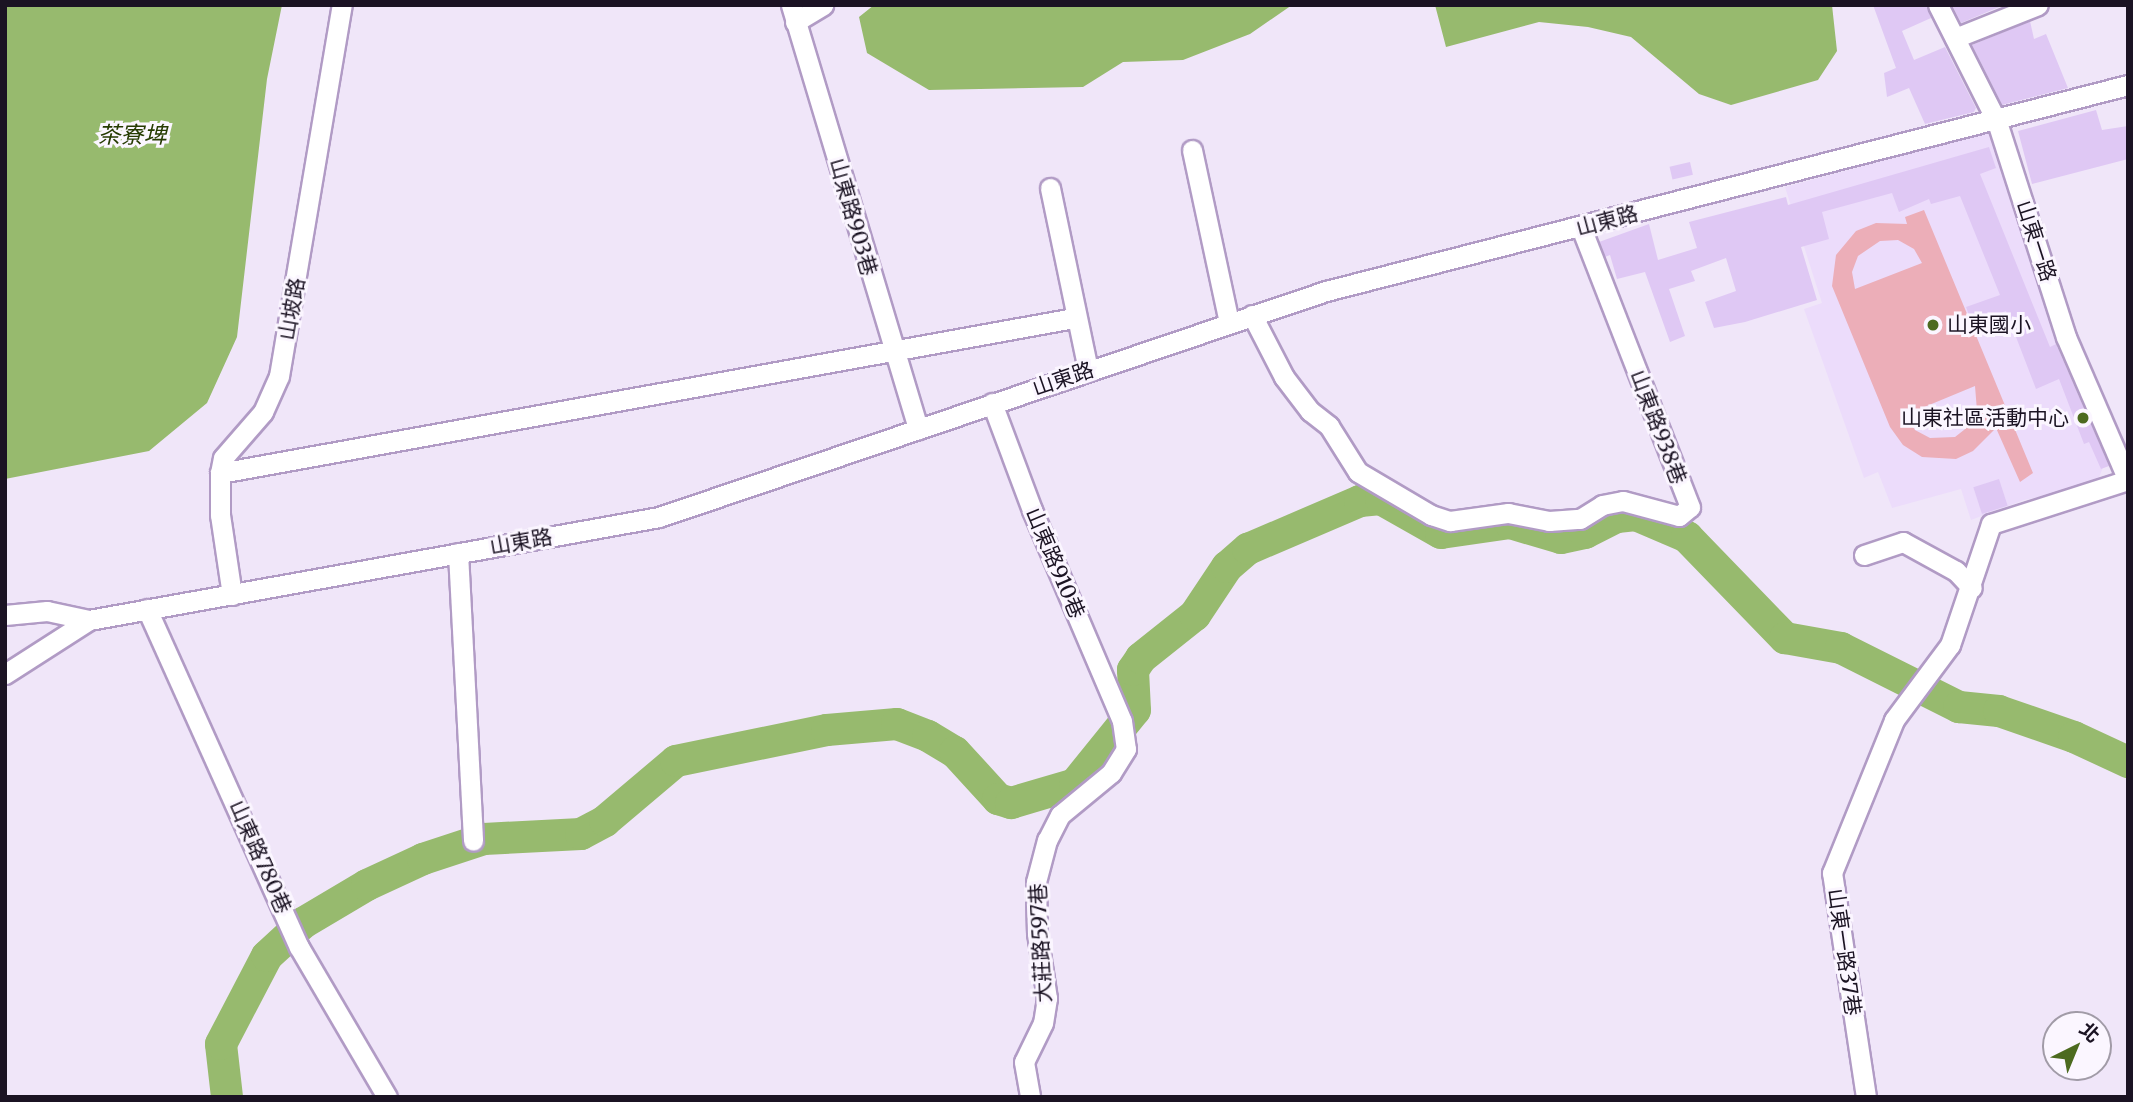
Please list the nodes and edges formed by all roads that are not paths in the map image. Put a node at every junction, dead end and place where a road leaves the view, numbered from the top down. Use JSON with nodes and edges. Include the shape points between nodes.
{"nodes":[{"id":1,"x":342,"y":5,"type":"edge"},
{"id":2,"x":823,"y":5,"type":"edge"},
{"id":3,"x":1938,"y":5,"type":"edge"},
{"id":4,"x":2038,"y":5,"type":"edge"},
{"id":5,"x":793,"y":13,"type":"edge"},
{"id":6,"x":1955,"y":38,"type":"junction"},
{"id":7,"x":2128,"y":85,"type":"edge"},
{"id":8,"x":1997,"y":122,"type":"junction"},
{"id":9,"x":1192,"y":150,"type":"dead end"},
{"id":10,"x":1050,"y":188,"type":"dead end"},
{"id":11,"x":1581,"y":228,"type":"junction"},
{"id":12,"x":1252,"y":314,"type":"junction"},
{"id":13,"x":1074,"y":318,"type":"junction"},
{"id":14,"x":1229,"y":323,"type":"junction"},
{"id":15,"x":893,"y":351,"type":"junction"},
{"id":16,"x":1088,"y":370,"type":"junction"},
{"id":17,"x":992,"y":403,"type":"junction"},
{"id":18,"x":918,"y":429,"type":"junction"},
{"id":19,"x":220,"y":473,"type":"junction"},
{"id":20,"x":2128,"y":480,"type":"edge"},
{"id":21,"x":458,"y":553,"type":"junction"},
{"id":22,"x":1864,"y":555,"type":"dead end"},
{"id":23,"x":1972,"y":588,"type":"junction"},
{"id":24,"x":232,"y":595,"type":"junction"},
{"id":25,"x":147,"y":610,"type":"junction"},
{"id":26,"x":5,"y":615,"type":"edge"},
{"id":27,"x":89,"y":620,"type":"junction"},
{"id":28,"x":5,"y":674,"type":"edge"},
{"id":29,"x":1123,"y":728,"type":"joint"},
{"id":30,"x":473,"y":841,"type":"dead end"},
{"id":31,"x":387,"y":1097,"type":"edge"},
{"id":32,"x":1030,"y":1097,"type":"edge"},
{"id":33,"x":1866,"y":1097,"type":"edge"}],
"edges":[{"from":1,"to":19,"type":"street","name":"山坡路","via":[[279,376],[262,412],[223,458]]},
{"from":2,"to":5,"type":"street"},
{"from":3,"to":6,"type":"street","name":"山東一路"},
{"from":4,"to":6,"type":"street"},
{"from":5,"to":15,"type":"street","name":"山東路903巷"},
{"from":6,"to":8,"type":"street","name":"山東一路"},
{"from":7,"to":8,"type":"street","name":"山東路"},
{"from":8,"to":11,"type":"street","name":"山東路"},
{"from":8,"to":20,"type":"street","name":"山東一路","via":[[2066,337]]},
{"from":9,"to":14,"type":"street"},
{"from":10,"to":13,"type":"street"},
{"from":11,"to":12,"type":"street","name":"山東路"},
{"from":11,"to":12,"type":"street","name":"山東路938巷","via":[[1690,507],[1679,516],[1623,501],[1602,505],[1580,519],[1549,521],[1507,513],[1450,521],[1431,514],[1358,472],[1329,426],[1310,411],[1283,377]]},
{"from":12,"to":14,"type":"street","name":"山東路"},
{"from":13,"to":15,"type":"street"},
{"from":13,"to":16,"type":"street"},
{"from":14,"to":16,"type":"street","name":"山東路"},
{"from":15,"to":18,"type":"street","name":"山東路903巷"},
{"from":15,"to":19,"type":"street"},
{"from":16,"to":17,"type":"street","name":"山東路"},
{"from":17,"to":18,"type":"street","name":"山東路"},
{"from":17,"to":29,"type":"street","name":"山東路910巷"},
{"from":18,"to":21,"type":"street","name":"山東路","via":[[659,517]]},
{"from":19,"to":24,"type":"street","name":"山坡路","via":[[220,515]]},
{"from":20,"to":23,"type":"street","via":[[1991,524]]},
{"from":21,"to":24,"type":"street","name":"山東路"},
{"from":21,"to":30,"type":"street"},
{"from":22,"to":23,"type":"street","via":[[1903,542],[1956,570]]},
{"from":23,"to":33,"type":"street","name":"山東一路37巷","via":[[1950,645],[1894,720],[1832,873]]},
{"from":24,"to":25,"type":"street","name":"山東路"},
{"from":25,"to":27,"type":"street","name":"山東路"},
{"from":25,"to":31,"type":"street","name":"山東路780巷","via":[[299,947]]},
{"from":26,"to":27,"type":"street","via":[[47,611]]},
{"from":27,"to":28,"type":"street","name":"山東路"},
{"from":29,"to":32,"type":"street","name":"大莊路597巷","via":[[1126,749],[1111,773],[1060,815],[1047,840],[1036,882],[1046,998],[1043,1023],[1024,1062]]}]}
